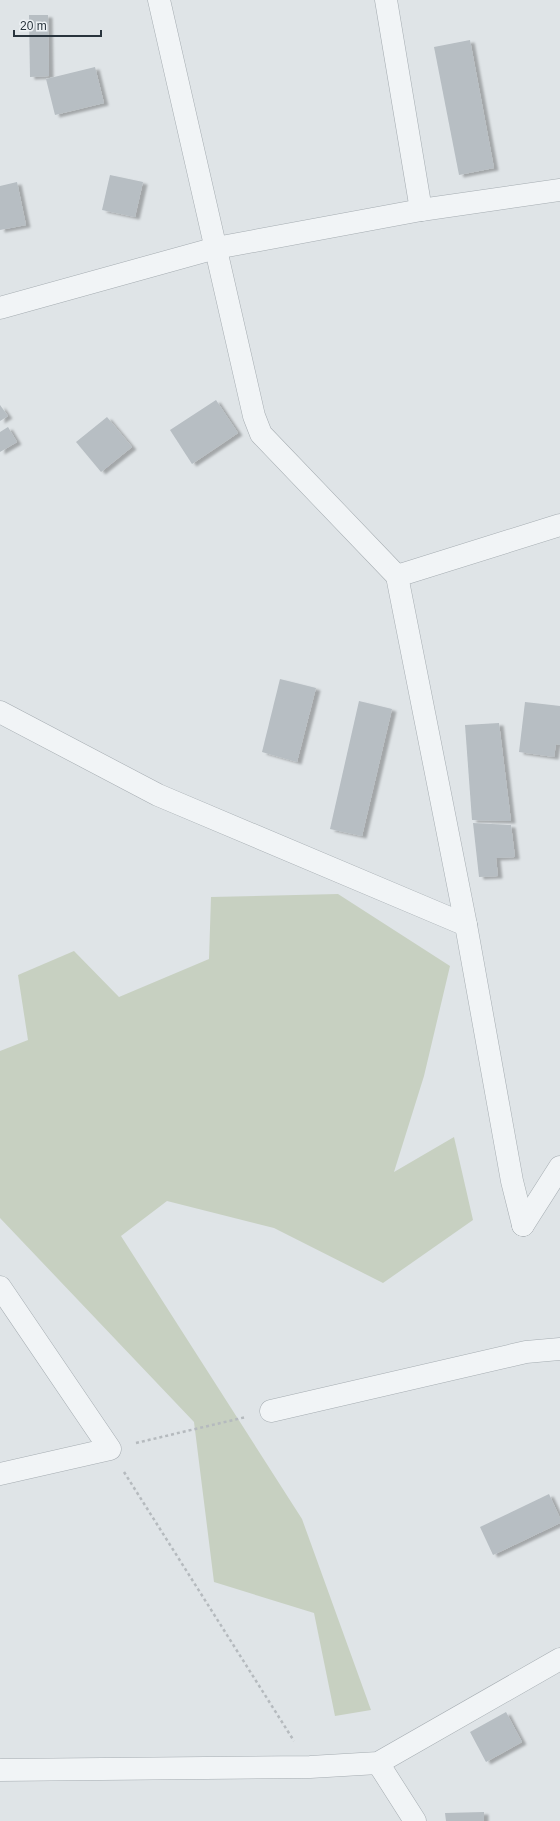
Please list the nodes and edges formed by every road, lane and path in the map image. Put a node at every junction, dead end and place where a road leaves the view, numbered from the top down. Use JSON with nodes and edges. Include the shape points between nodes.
{"nodes":[{"id":1,"x":159,"y":0,"type":"edge"},
{"id":2,"x":386,"y":0,"type":"edge"},
{"id":3,"x":560,"y":190,"type":"edge"},
{"id":4,"x":420,"y":210,"type":"junction"},
{"id":5,"x":216,"y":248,"type":"junction"},
{"id":6,"x":0,"y":308,"type":"edge"},
{"id":7,"x":560,"y":525,"type":"edge"},
{"id":8,"x":397,"y":576,"type":"junction"},
{"id":9,"x":0,"y":712,"type":"edge"},
{"id":10,"x":466,"y":925,"type":"junction"},
{"id":11,"x":560,"y":1167,"type":"edge"},
{"id":12,"x":0,"y":1287,"type":"edge"},
{"id":13,"x":560,"y":1349,"type":"edge"},
{"id":14,"x":271,"y":1411,"type":"joint"},
{"id":15,"x":110,"y":1450,"type":"junction"},
{"id":16,"x":0,"y":1474,"type":"edge"},
{"id":17,"x":560,"y":1659,"type":"edge"},
{"id":18,"x":378,"y":1763,"type":"junction"},
{"id":19,"x":310,"y":1767,"type":"junction"},
{"id":20,"x":0,"y":1770,"type":"edge"},
{"id":21,"x":415,"y":1821,"type":"edge"}],
"edges":[{"from":1,"to":5,"type":"street"},
{"from":2,"to":4,"type":"street"},
{"from":3,"to":4,"type":"street"},
{"from":4,"to":5,"type":"street"},
{"from":5,"to":6,"type":"street"},
{"from":5,"to":8,"type":"street","via":[[254,416],[262,434]]},
{"from":7,"to":8,"type":"street"},
{"from":8,"to":10,"type":"street"},
{"from":9,"to":10,"type":"street","via":[[158,795]]},
{"from":10,"to":11,"type":"street","via":[[512,1181],[523,1226]]},
{"from":12,"to":15,"type":"street"},
{"from":13,"to":14,"type":"street","via":[[526,1352]]},
{"from":14,"to":15,"type":"path"},
{"from":15,"to":16,"type":"street"},
{"from":15,"to":19,"type":"path"},
{"from":17,"to":18,"type":"street"},
{"from":18,"to":19,"type":"street"},
{"from":18,"to":21,"type":"street"},
{"from":19,"to":20,"type":"street"}]}
